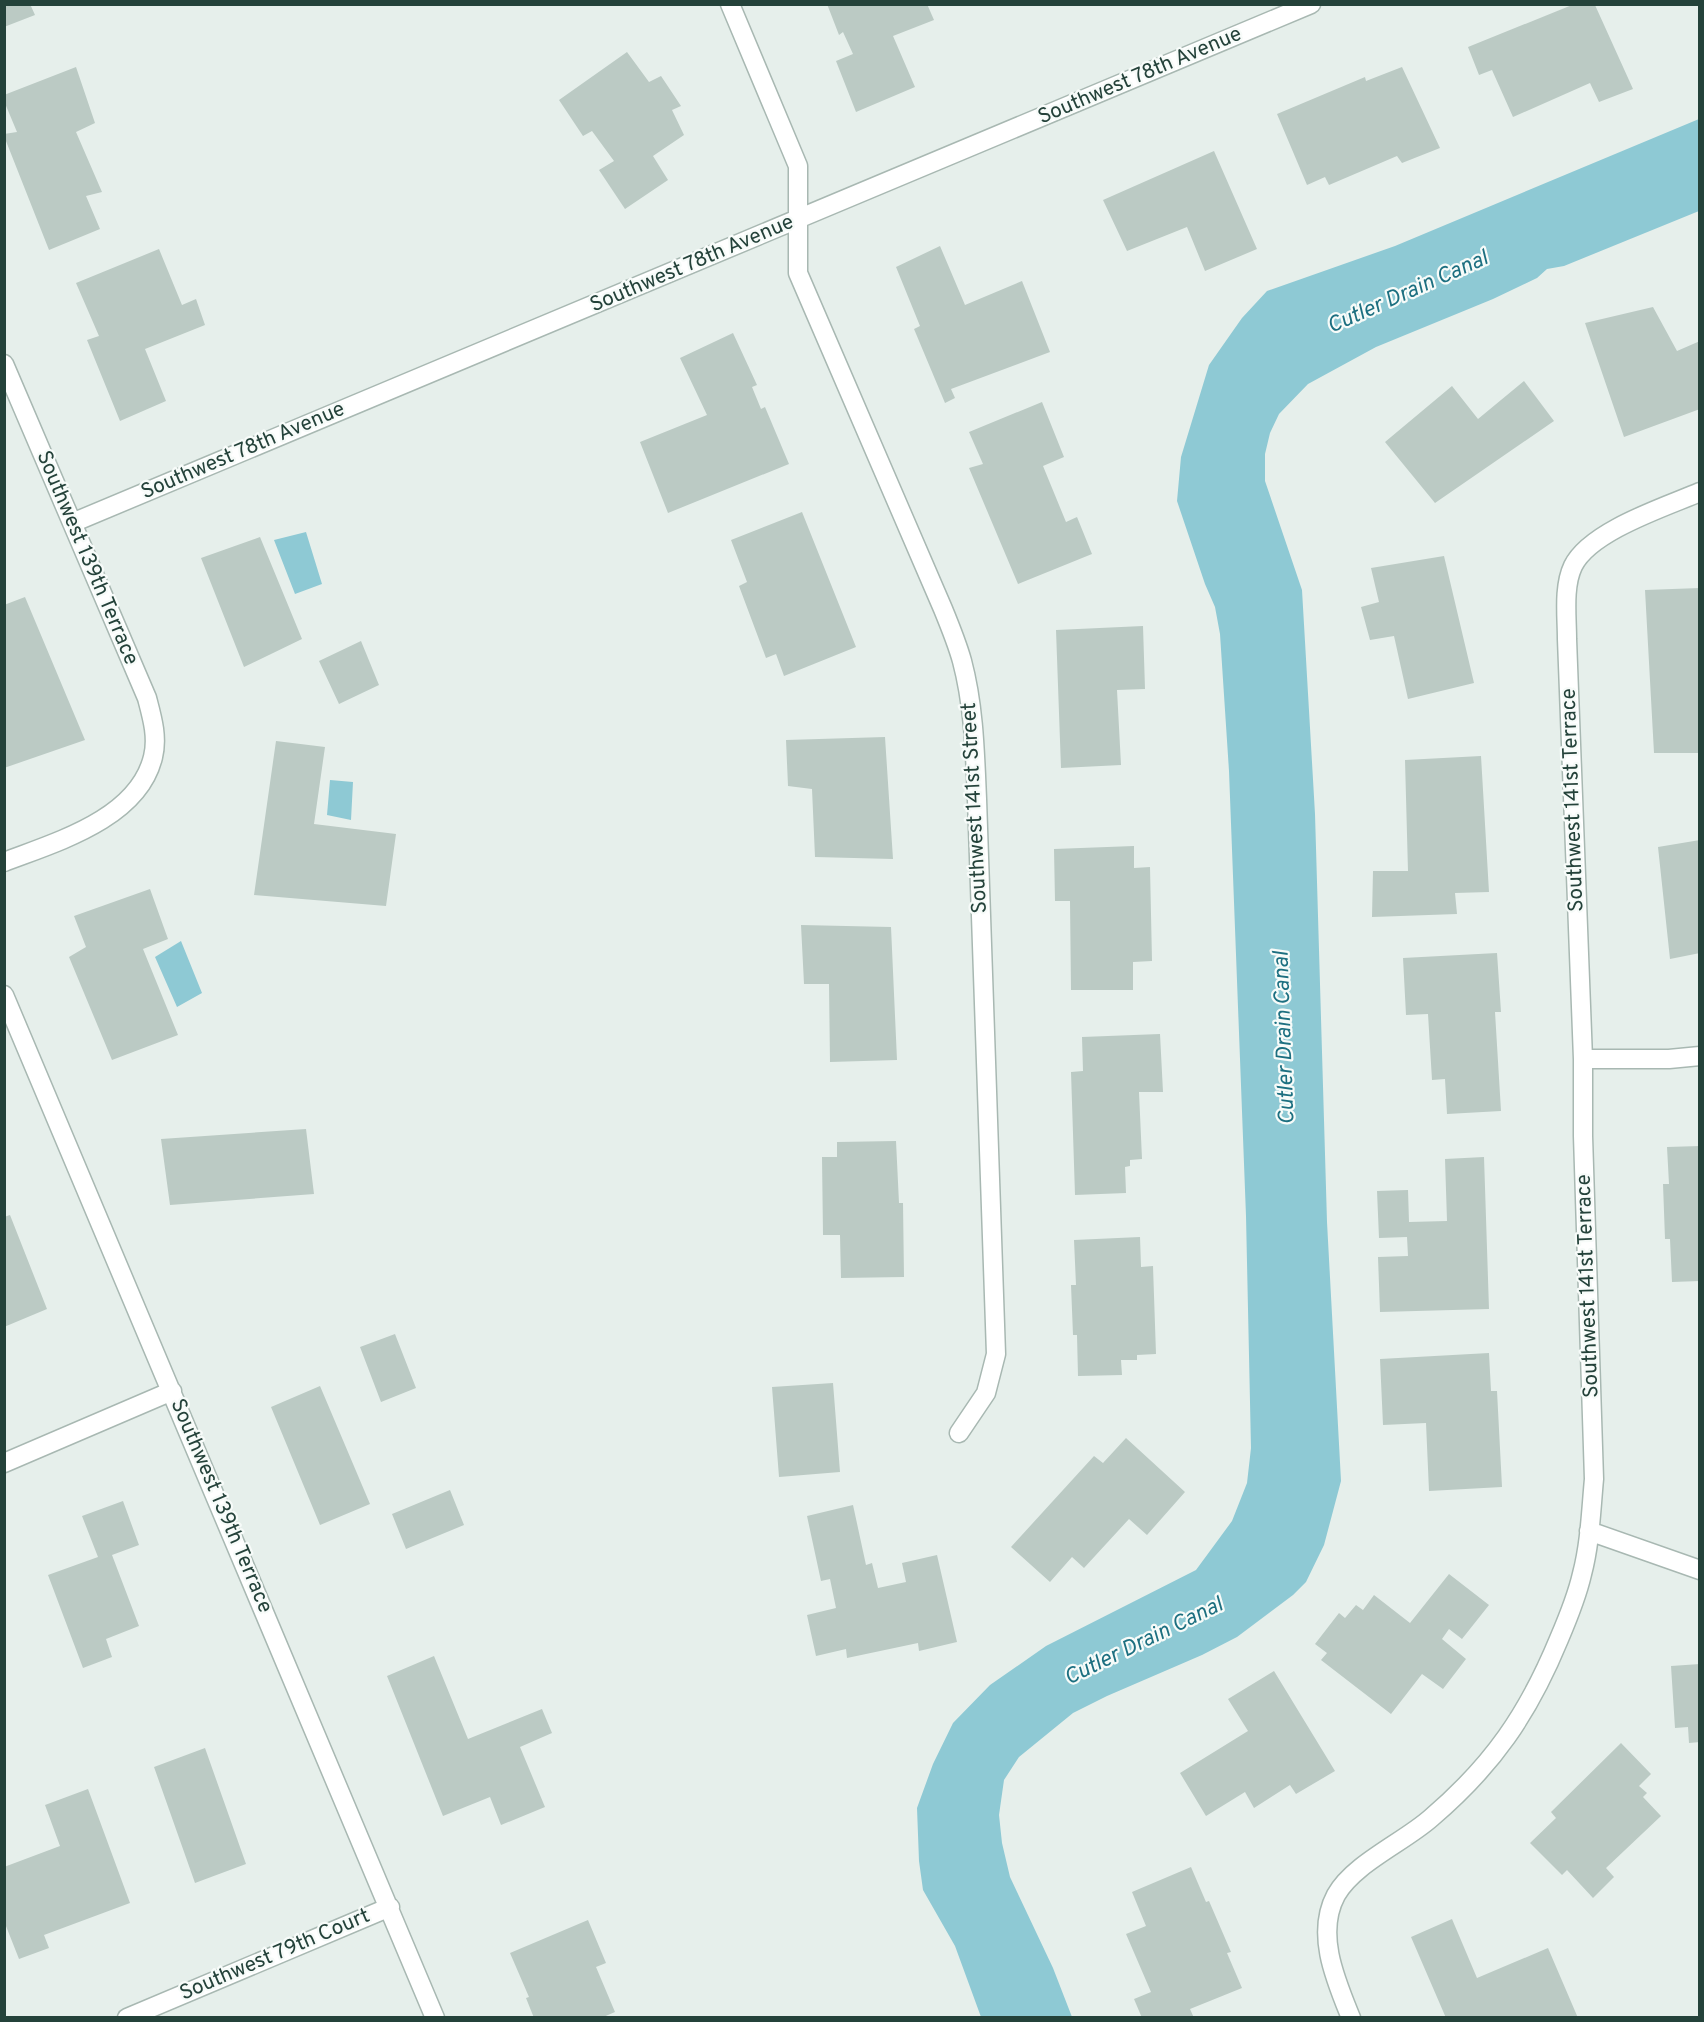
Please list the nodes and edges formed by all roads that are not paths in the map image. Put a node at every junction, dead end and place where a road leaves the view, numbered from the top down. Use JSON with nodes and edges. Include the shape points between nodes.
{"nodes":[{"id":1,"x":730,"y":4,"type":"edge"},
{"id":2,"x":1311,"y":4,"type":"edge"},
{"id":3,"x":797,"y":220,"type":"junction"},
{"id":4,"x":4,"y":364,"type":"edge"},
{"id":5,"x":1700,"y":492,"type":"edge"},
{"id":6,"x":72,"y":523,"type":"junction"},
{"id":7,"x":4,"y":862,"type":"edge"},
{"id":8,"x":4,"y":995,"type":"edge"},
{"id":9,"x":1700,"y":1056,"type":"edge"},
{"id":10,"x":1583,"y":1059,"type":"junction"},
{"id":11,"x":172,"y":1392,"type":"junction"},
{"id":12,"x":959,"y":1433,"type":"dead end"},
{"id":13,"x":4,"y":1462,"type":"edge"},
{"id":14,"x":1589,"y":1531,"type":"junction"},
{"id":15,"x":1700,"y":1570,"type":"edge"},
{"id":16,"x":390,"y":1907,"type":"junction"},
{"id":17,"x":127,"y":2018,"type":"edge"},
{"id":18,"x":435,"y":2018,"type":"edge"},
{"id":19,"x":1352,"y":2018,"type":"edge"}],
"edges":[{"from":1,"to":3,"type":"street","name":"Southwest 141st Street","via":[[798,166]]},
{"from":2,"to":3,"type":"street","name":"Southwest 78th Avenue"},
{"from":3,"to":6,"type":"street","name":"Southwest 78th Avenue"},
{"from":3,"to":12,"type":"street","name":"Southwest 141st Street","via":[[798,273],[943,609],[969,695],[979,842],[996,1354],[986,1393]]},
{"from":4,"to":6,"type":"street","name":"Southwest 139th Terrace"},
{"from":5,"to":10,"type":"street","name":"Southwest 141st Terrace","via":[[1602,537],[1583,552],[1573,567],[1567,600],[1567,639]]},
{"from":6,"to":7,"type":"street","name":"Southwest 139th Terrace","via":[[147,698],[155,733],[154,755],[148,773],[136,789],[98,823]]},
{"from":8,"to":11,"type":"street","name":"Southwest 139th Terrace"},
{"from":9,"to":10,"type":"street"},
{"from":10,"to":14,"type":"street","name":"Southwest 141st Terrace","via":[[1594,1479]]},
{"from":11,"to":13,"type":"street"},
{"from":11,"to":16,"type":"street","name":"Southwest 139th Terrace"},
{"from":14,"to":15,"type":"street"},
{"from":14,"to":19,"type":"street","name":"Southwest 141st Terrace","via":[[1582,1574],[1569,1616],[1535,1692],[1509,1735],[1456,1797],[1370,1862],[1336,1894],[1328,1931],[1332,1969]]},
{"from":16,"to":17,"type":"street","name":"Southwest 79th Court"},
{"from":16,"to":18,"type":"street","name":"Southwest 139th Terrace"}]}
